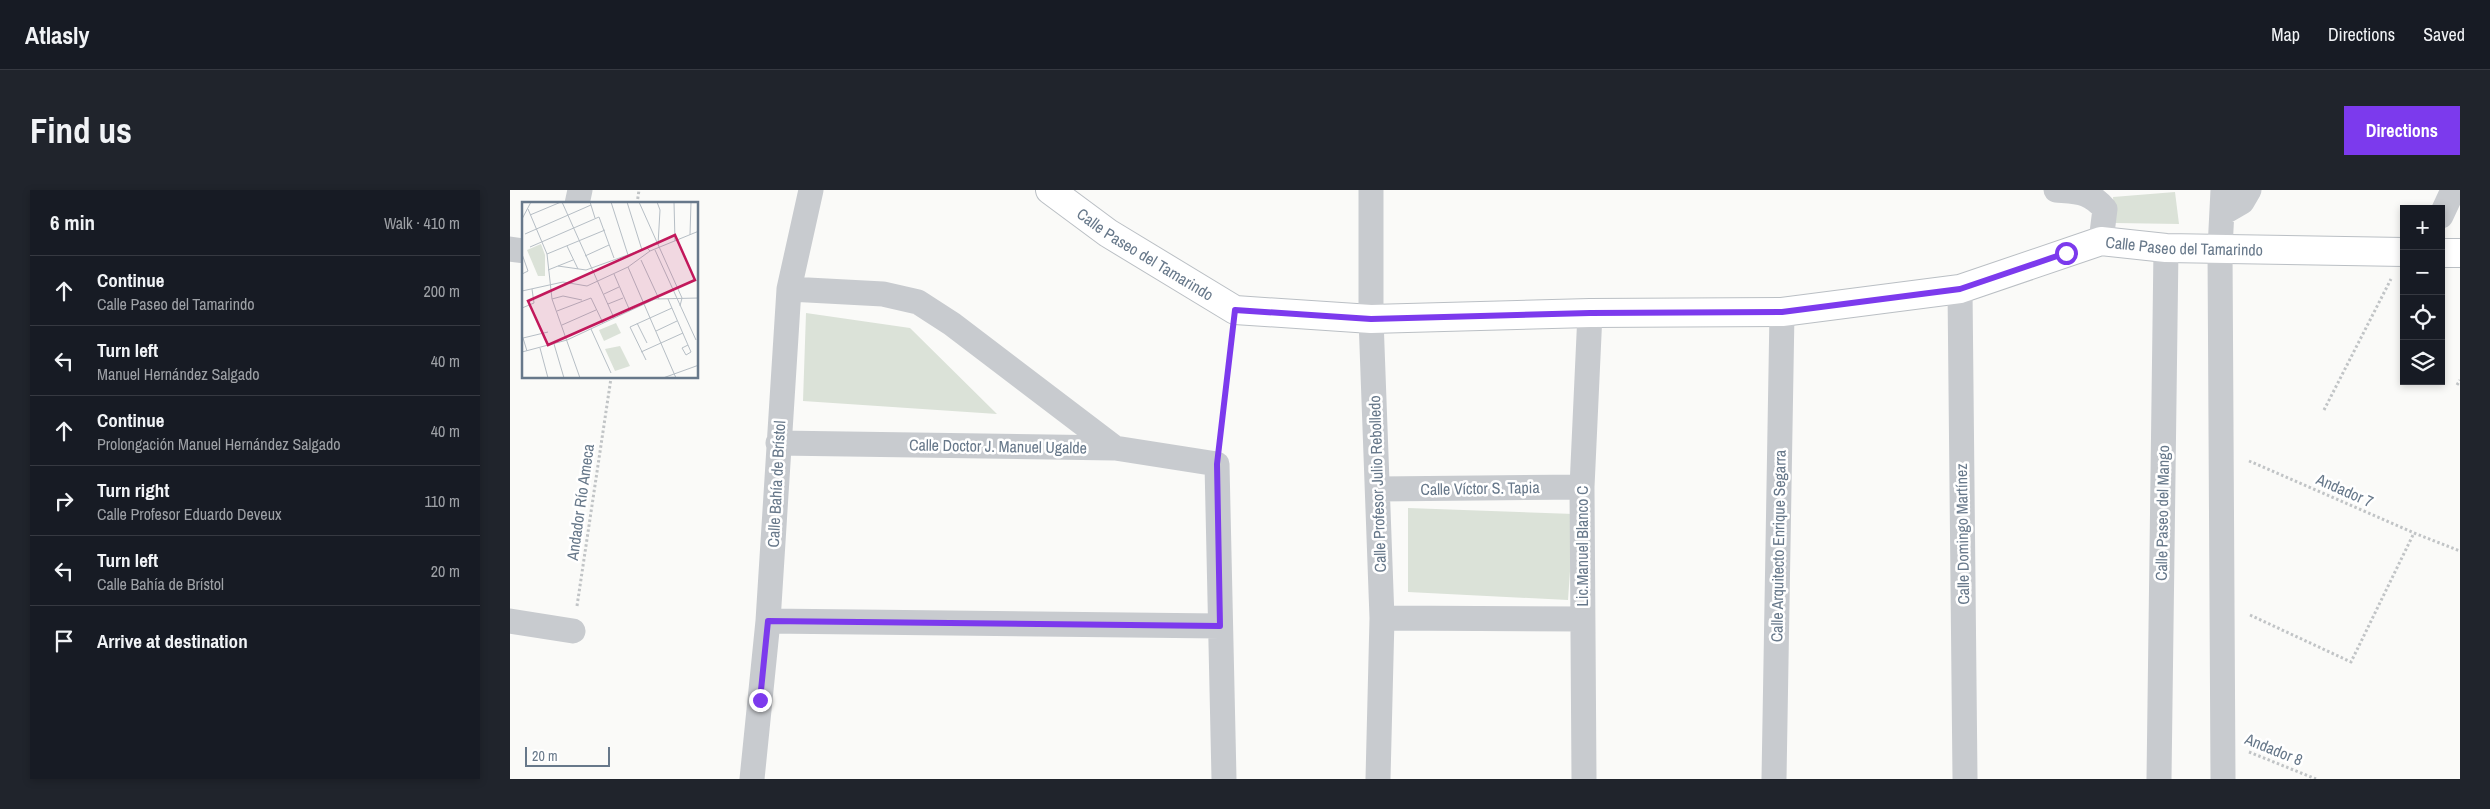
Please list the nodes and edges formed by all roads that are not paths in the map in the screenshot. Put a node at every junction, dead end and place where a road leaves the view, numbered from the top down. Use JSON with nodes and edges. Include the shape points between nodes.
{"nodes":[{"id":1,"x":811,"y":190,"type":"edge"},
{"id":2,"x":1050,"y":190,"type":"edge"},
{"id":3,"x":1371,"y":190,"type":"edge"},
{"id":4,"x":2056,"y":190,"type":"edge"},
{"id":5,"x":2249,"y":190,"type":"edge"},
{"id":6,"x":2453,"y":190,"type":"edge"},
{"id":7,"x":2223,"y":202,"type":"edge"},
{"id":8,"x":2445,"y":207,"type":"edge"},
{"id":9,"x":2101,"y":241,"type":"junction"},
{"id":10,"x":2166,"y":248,"type":"junction"},
{"id":11,"x":2220,"y":249,"type":"junction"},
{"id":12,"x":2445,"y":253,"type":"edge"},
{"id":13,"x":2460,"y":253,"type":"edge"},
{"id":14,"x":2399,"y":262,"type":"edge"},
{"id":15,"x":789,"y":289,"type":"junction"},
{"id":16,"x":1960,"y":289,"type":"junction"},
{"id":17,"x":1782,"y":312,"type":"junction"},
{"id":18,"x":1590,"y":313,"type":"junction"},
{"id":19,"x":1371,"y":319,"type":"junction"},
{"id":20,"x":778,"y":443,"type":"junction"},
{"id":21,"x":1115,"y":448,"type":"junction"},
{"id":22,"x":1582,"y":487,"type":"junction"},
{"id":23,"x":1378,"y":489,"type":"junction"},
{"id":24,"x":1382,"y":618,"type":"junction"},
{"id":25,"x":1582,"y":619,"type":"junction"},
{"id":26,"x":510,"y":621,"type":"edge"},
{"id":27,"x":768,"y":621,"type":"junction"},
{"id":28,"x":1220,"y":626,"type":"junction"},
{"id":29,"x":574,"y":631,"type":"road end"},
{"id":30,"x":752,"y":779,"type":"edge"},
{"id":31,"x":1224,"y":779,"type":"edge"},
{"id":32,"x":1378,"y":779,"type":"edge"},
{"id":33,"x":1584,"y":779,"type":"edge"},
{"id":34,"x":1774,"y":779,"type":"edge"},
{"id":35,"x":1965,"y":779,"type":"edge"},
{"id":36,"x":2159,"y":779,"type":"edge"},
{"id":37,"x":2223,"y":779,"type":"edge"}],
"edges":[{"from":1,"to":15,"type":"street","name":"Calle Bahía de Brístol"},
{"from":2,"to":19,"type":"street","name":"Calle Paseo del Tamarindo","via":[[1108,233],[1235,310]]},
{"from":3,"to":19,"type":"street","name":"Calle Profesor Julio Rebolledo"},
{"from":4,"to":9,"type":"street","via":[[2086,193],[2096,198],[2105,209]]},
{"from":5,"to":7,"type":"street","via":[[2242,202]]},
{"from":6,"to":8,"type":"street"},
{"from":7,"to":11,"type":"street"},
{"from":9,"to":10,"type":"street","name":"Calle Paseo del Tamarindo"},
{"from":9,"to":16,"type":"street","name":"Calle Paseo del Tamarindo"},
{"from":10,"to":11,"type":"street","name":"Calle Paseo del Tamarindo"},
{"from":10,"to":36,"type":"street","name":"Calle Paseo del Mango"},
{"from":11,"to":14,"type":"street","name":"Calle Paseo del Tamarindo"},
{"from":11,"to":37,"type":"street"},
{"from":12,"to":13,"type":"street"},
{"from":15,"to":20,"type":"street","name":"Calle Bahía de Brístol"},
{"from":15,"to":21,"type":"street","via":[[883,294],[918,302],[952,324]]},
{"from":16,"to":17,"type":"street","name":"Calle Paseo del Tamarindo"},
{"from":16,"to":35,"type":"street","name":"Calle Domingo Martínez"},
{"from":17,"to":18,"type":"street","name":"Calle Paseo del Tamarindo"},
{"from":17,"to":34,"type":"street","name":"Calle Arquitecto Enrique Segarra"},
{"from":18,"to":19,"type":"street","name":"Calle Paseo del Tamarindo"},
{"from":18,"to":22,"type":"street","name":"Lic.Manuel Blanco C"},
{"from":19,"to":23,"type":"street","name":"Calle Profesor Julio Rebolledo"},
{"from":20,"to":21,"type":"street","name":"Calle Doctor J. Manuel Ugalde"},
{"from":20,"to":27,"type":"street","name":"Calle Bahía de Brístol"},
{"from":21,"to":28,"type":"street","name":"Calle Doctor J. Manuel Ugalde","via":[[1217,464]]},
{"from":22,"to":23,"type":"street","name":"Calle Víctor S. Tapia"},
{"from":22,"to":25,"type":"street","name":"Lic.Manuel Blanco C"},
{"from":23,"to":24,"type":"street","name":"Calle Profesor Julio Rebolledo"},
{"from":24,"to":25,"type":"street"},
{"from":24,"to":32,"type":"street","name":"Calle Profesor Julio Rebolledo"},
{"from":25,"to":33,"type":"street","name":"Lic.Manuel Blanco C"},
{"from":26,"to":29,"type":"street"},
{"from":27,"to":28,"type":"street"},
{"from":27,"to":30,"type":"street","name":"Calle Bahía de Brístol"},
{"from":28,"to":31,"type":"street"}]}
